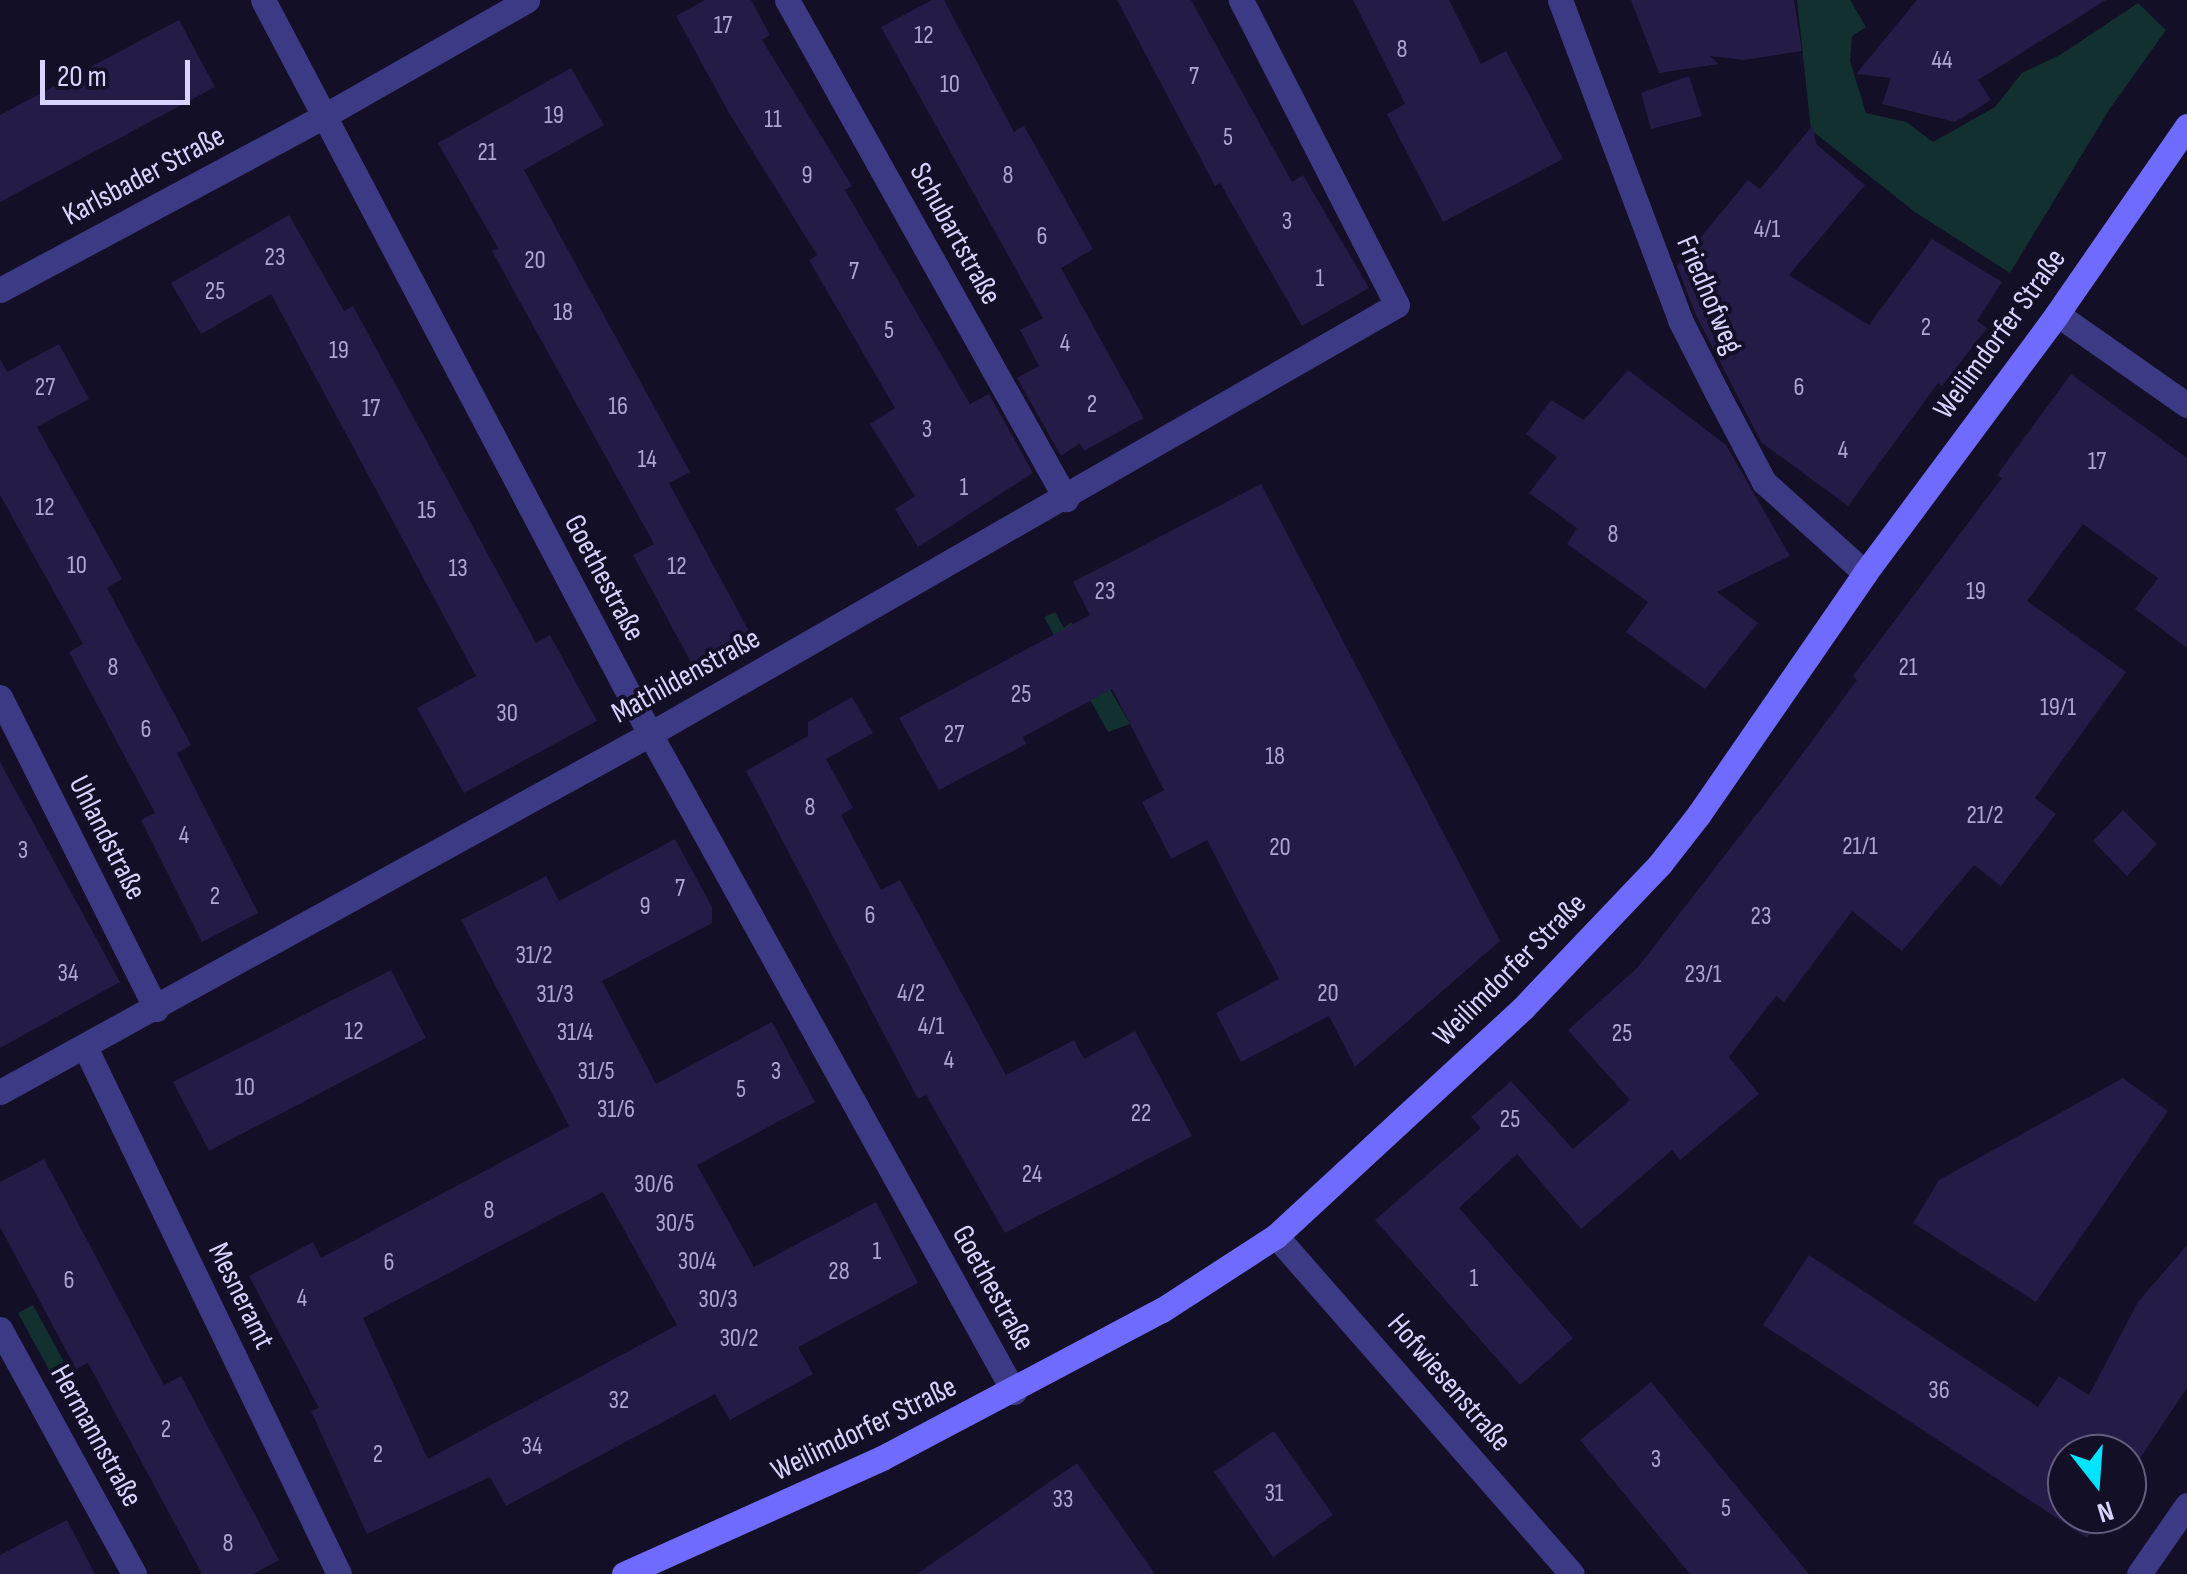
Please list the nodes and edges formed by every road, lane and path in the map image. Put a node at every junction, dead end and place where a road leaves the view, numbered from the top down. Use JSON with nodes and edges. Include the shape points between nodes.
{"nodes":[{"id":1,"x":262,"y":0,"type":"edge"},
{"id":2,"x":527,"y":0,"type":"edge"},
{"id":3,"x":787,"y":0,"type":"edge"},
{"id":4,"x":1241,"y":0,"type":"edge"},
{"id":5,"x":1560,"y":0,"type":"edge"},
{"id":6,"x":324,"y":116,"type":"junction"},
{"id":7,"x":2187,"y":126,"type":"edge"},
{"id":8,"x":0,"y":290,"type":"edge"},
{"id":9,"x":2057,"y":314,"type":"junction"},
{"id":10,"x":2187,"y":405,"type":"edge"},
{"id":11,"x":1066,"y":499,"type":"junction"},
{"id":12,"x":1864,"y":573,"type":"junction"},
{"id":13,"x":0,"y":697,"type":"edge"},
{"id":14,"x":650,"y":734,"type":"junction"},
{"id":15,"x":156,"y":1009,"type":"junction"},
{"id":16,"x":85,"y":1047,"type":"junction"},
{"id":17,"x":0,"y":1092,"type":"edge"},
{"id":18,"x":1276,"y":1236,"type":"junction"},
{"id":19,"x":0,"y":1329,"type":"edge"},
{"id":20,"x":1014,"y":1392,"type":"junction"},
{"id":21,"x":2187,"y":1505,"type":"edge"},
{"id":22,"x":134,"y":1574,"type":"edge"},
{"id":23,"x":339,"y":1574,"type":"edge"},
{"id":24,"x":624,"y":1574,"type":"edge"},
{"id":25,"x":1572,"y":1574,"type":"edge"},
{"id":26,"x":2139,"y":1574,"type":"edge"}],
"edges":[{"from":1,"to":6,"type":"street","name":"Goethestraße"},
{"from":2,"to":6,"type":"street","name":"Karlsbader Straße"},
{"from":3,"to":11,"type":"street","name":"Schubartstraße"},
{"from":4,"to":11,"type":"street","name":"Mathildenstraße","via":[[1397,306]]},
{"from":5,"to":12,"type":"street","name":"Friedhofweg","via":[[1680,320],[1716,392],[1764,482]]},
{"from":6,"to":8,"type":"street","name":"Karlsbader Straße"},
{"from":6,"to":14,"type":"street","name":"Goethestraße"},
{"from":7,"to":9,"type":"main road","name":"Weilimdorfer Straße"},
{"from":9,"to":10,"type":"street"},
{"from":9,"to":12,"type":"main road","name":"Weilimdorfer Straße"},
{"from":11,"to":14,"type":"street","name":"Mathildenstraße"},
{"from":12,"to":18,"type":"main road","name":"Weilimdorfer Straße","via":[[1660,864],[1522,1008]]},
{"from":13,"to":15,"type":"street","name":"Uhlandstraße"},
{"from":14,"to":15,"type":"street","name":"Mathildenstraße"},
{"from":14,"to":20,"type":"street","name":"Goethestraße"},
{"from":15,"to":16,"type":"street","name":"Mathildenstraße"},
{"from":16,"to":17,"type":"street","name":"Mathildenstraße"},
{"from":16,"to":23,"type":"street","name":"Mesneramt"},
{"from":18,"to":20,"type":"main road","name":"Weilimdorfer Straße","via":[[1162,1310]]},
{"from":18,"to":25,"type":"street","name":"Hofwiesenstraße"},
{"from":19,"to":22,"type":"street","name":"Hermannstraße"},
{"from":20,"to":24,"type":"main road","name":"Weilimdorfer Straße"},
{"from":21,"to":26,"type":"street"}]}
